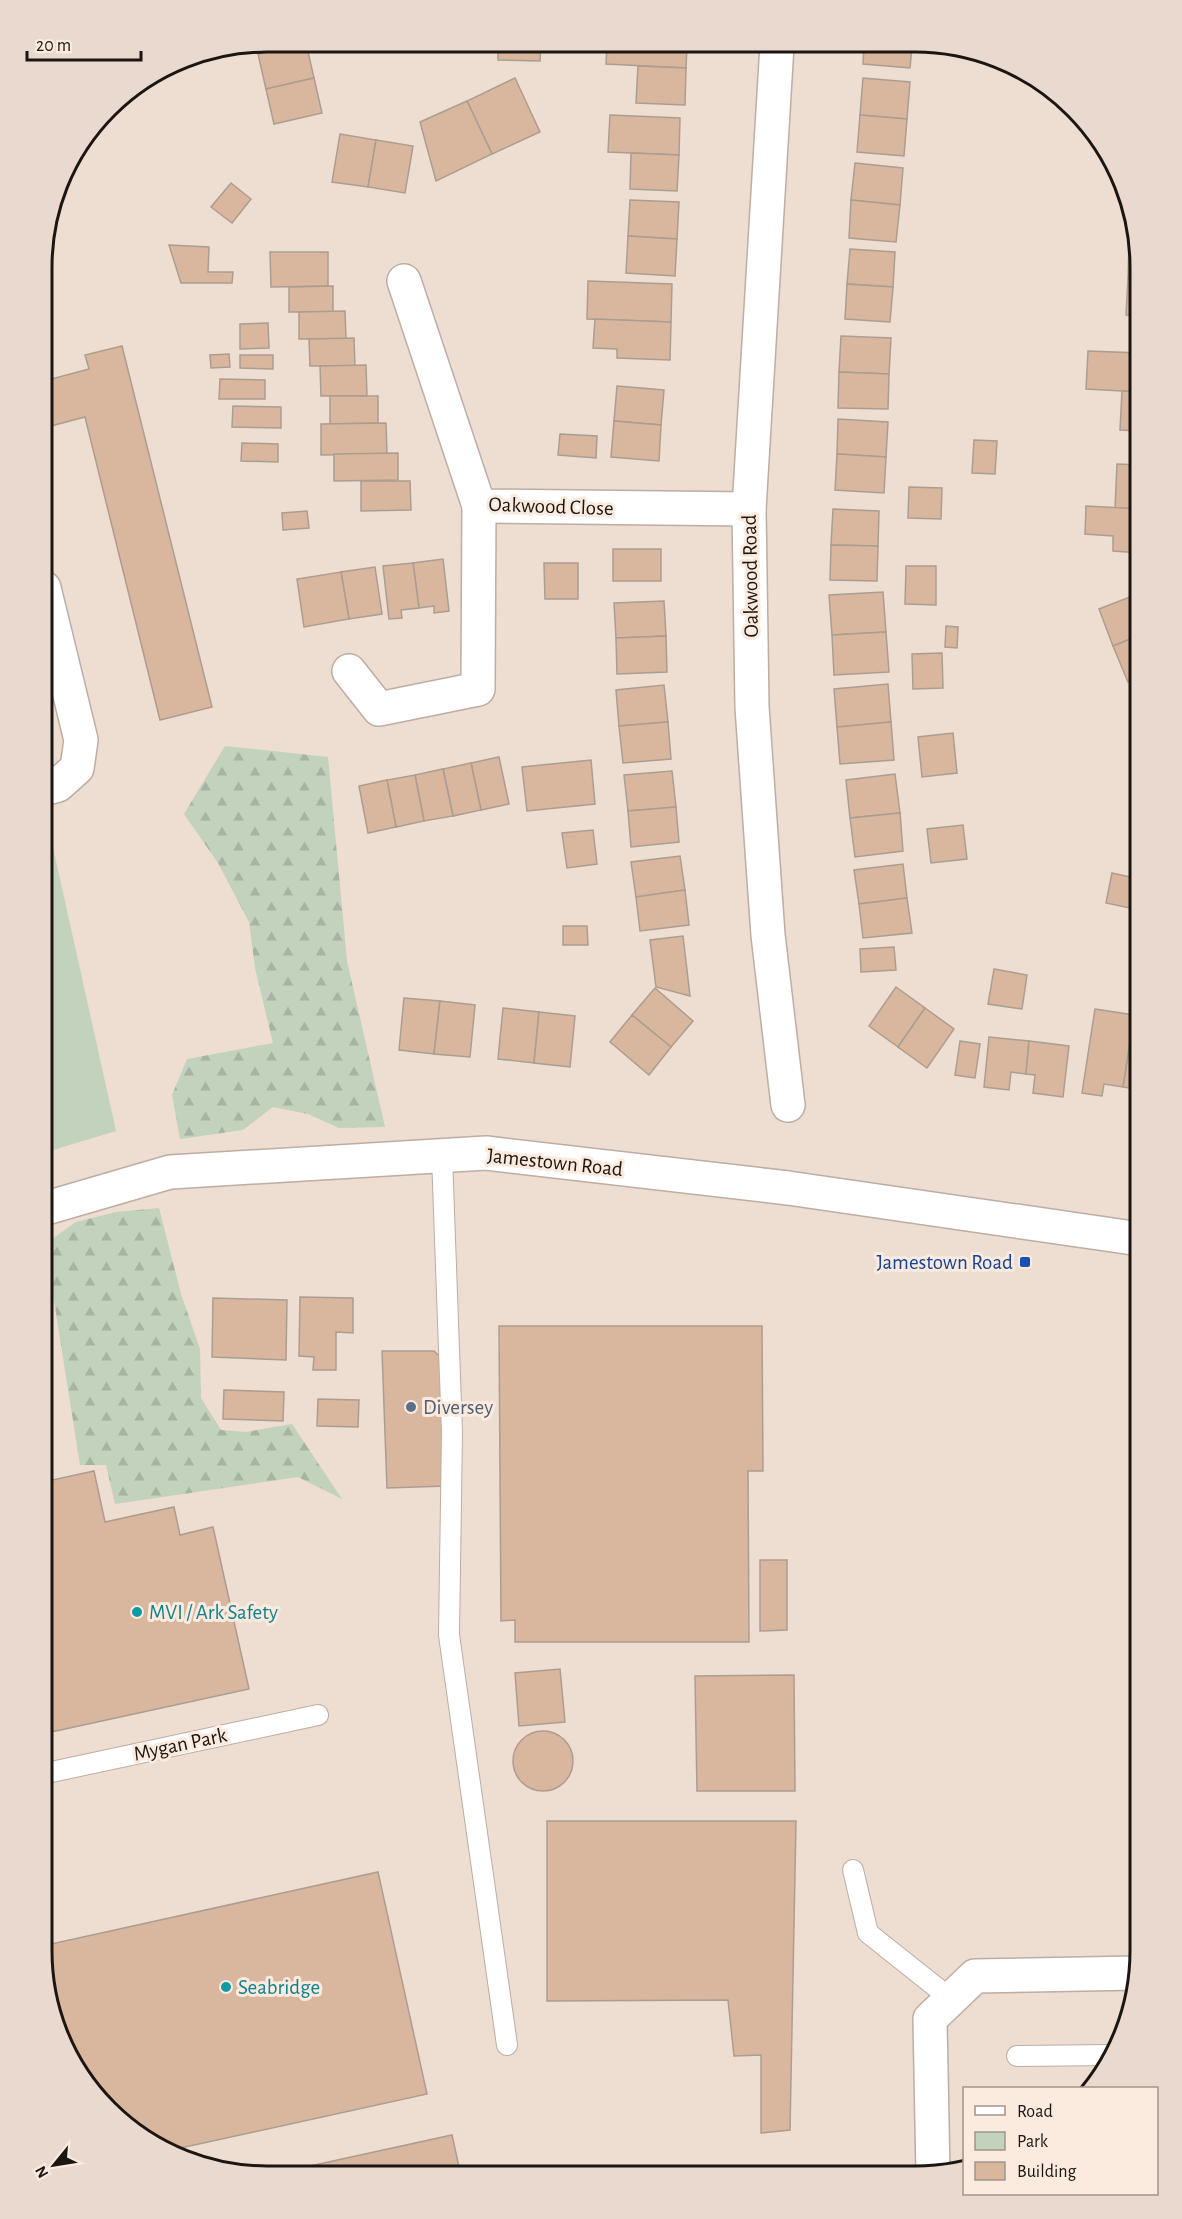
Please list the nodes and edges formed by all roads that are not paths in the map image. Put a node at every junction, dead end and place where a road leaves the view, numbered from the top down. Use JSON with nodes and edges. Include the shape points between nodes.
{"nodes":[{"id":1,"x":777,"y":52,"type":"edge"},
{"id":2,"x":404,"y":281,"type":"dead end"},
{"id":3,"x":479,"y":506,"type":"junction"},
{"id":4,"x":749,"y":509,"type":"junction"},
{"id":5,"x":52,"y":621,"type":"edge"},
{"id":6,"x":349,"y":671,"type":"dead end"},
{"id":7,"x":52,"y":787,"type":"edge"},
{"id":8,"x":788,"y":1105,"type":"dead end"},
{"id":9,"x":442,"y":1156,"type":"junction"},
{"id":10,"x":52,"y":1206,"type":"edge"},
{"id":11,"x":1130,"y":1238,"type":"edge"},
{"id":12,"x":318,"y":1715,"type":"dead end"},
{"id":13,"x":52,"y":1772,"type":"edge"},
{"id":14,"x":853,"y":1870,"type":"dead end"},
{"id":15,"x":1128,"y":1972,"type":"edge"},
{"id":16,"x":951,"y":1999,"type":"junction"},
{"id":17,"x":507,"y":2045,"type":"dead end"},
{"id":18,"x":1103,"y":2055,"type":"edge"},
{"id":19,"x":1017,"y":2056,"type":"dead end"},
{"id":20,"x":933,"y":2166,"type":"edge"}],
"edges":[{"from":1,"to":4,"type":"street","name":"Oakwood Road"},
{"from":2,"to":3,"type":"street","name":"Oakwood Close"},
{"from":3,"to":4,"type":"street","name":"Oakwood Close"},
{"from":3,"to":6,"type":"street","via":[[478,689],[379,709]]},
{"from":4,"to":8,"type":"street","name":"Oakwood Road","via":[[752,707],[768,935]]},
{"from":5,"to":7,"type":"street","via":[[81,740],[77,768]]},
{"from":9,"to":10,"type":"street","name":"Jamestown Road","via":[[170,1172]]},
{"from":9,"to":11,"type":"street","name":"Jamestown Road","via":[[486,1153],[789,1188]]},
{"from":9,"to":17,"type":"lane","via":[[452,1432],[449,1635]]},
{"from":12,"to":13,"type":"lane","name":"Mygan Park"},
{"from":14,"to":16,"type":"lane","via":[[868,1933]]},
{"from":15,"to":16,"type":"street","via":[[975,1976]]},
{"from":16,"to":20,"type":"street","via":[[930,2019]]},
{"from":18,"to":19,"type":"lane"}]}
